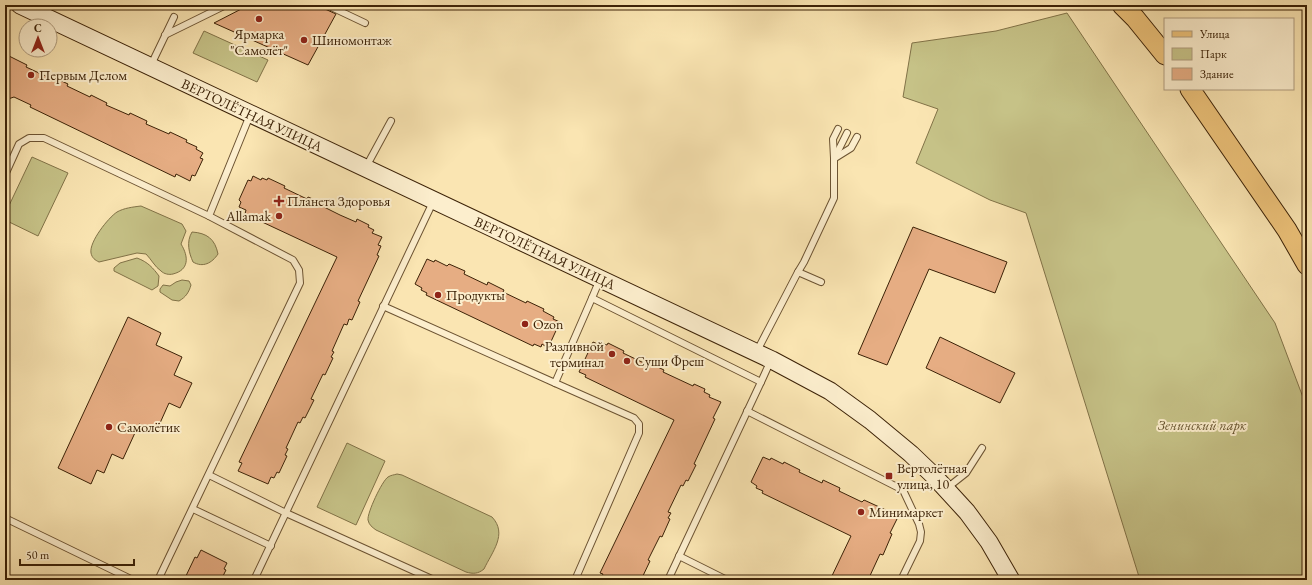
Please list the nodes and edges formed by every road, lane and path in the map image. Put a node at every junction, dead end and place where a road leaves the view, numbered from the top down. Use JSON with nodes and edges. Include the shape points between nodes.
{"nodes":[{"id":1,"x":20,"y":5,"type":"edge"},
{"id":2,"x":226,"y":5,"type":"edge"},
{"id":3,"x":327,"y":5,"type":"edge"},
{"id":4,"x":1122,"y":5,"type":"edge"},
{"id":5,"x":174,"y":17,"type":"dead end"},
{"id":6,"x":365,"y":24,"type":"dead end"},
{"id":7,"x":165,"y":35,"type":"junction"},
{"id":8,"x":1164,"y":54,"type":"edge"},
{"id":9,"x":151,"y":67,"type":"junction"},
{"id":10,"x":1191,"y":90,"type":"edge"},
{"id":11,"x":251,"y":114,"type":"junction"},
{"id":12,"x":391,"y":121,"type":"dead end"},
{"id":13,"x":838,"y":129,"type":"dead end"},
{"id":14,"x":847,"y":133,"type":"dead end"},
{"id":15,"x":857,"y":137,"type":"dead end"},
{"id":16,"x":834,"y":159,"type":"junction"},
{"id":17,"x":366,"y":168,"type":"junction"},
{"id":18,"x":5,"y":176,"type":"edge"},
{"id":19,"x":434,"y":200,"type":"junction"},
{"id":20,"x":209,"y":216,"type":"junction"},
{"id":21,"x":1307,"y":265,"type":"edge"},
{"id":22,"x":798,"y":272,"type":"junction"},
{"id":23,"x":600,"y":279,"type":"junction"},
{"id":24,"x":821,"y":282,"type":"dead end"},
{"id":25,"x":592,"y":298,"type":"junction"},
{"id":26,"x":384,"y":306,"type":"junction"},
{"id":27,"x":756,"y":353,"type":"junction"},
{"id":28,"x":772,"y":360,"type":"junction"},
{"id":29,"x":761,"y":382,"type":"junction"},
{"id":30,"x":555,"y":383,"type":"junction"},
{"id":31,"x":747,"y":412,"type":"junction"},
{"id":32,"x":982,"y":448,"type":"dead end"},
{"id":33,"x":209,"y":475,"type":"junction"},
{"id":34,"x":946,"y":489,"type":"junction"},
{"id":35,"x":192,"y":509,"type":"junction"},
{"id":36,"x":286,"y":513,"type":"junction"},
{"id":37,"x":5,"y":518,"type":"edge"},
{"id":38,"x":271,"y":546,"type":"junction"},
{"id":39,"x":679,"y":556,"type":"junction"},
{"id":40,"x":133,"y":580,"type":"edge"},
{"id":41,"x":158,"y":580,"type":"edge"},
{"id":42,"x":254,"y":580,"type":"edge"},
{"id":43,"x":434,"y":580,"type":"edge"},
{"id":44,"x":575,"y":580,"type":"edge"},
{"id":45,"x":668,"y":580,"type":"edge"},
{"id":46,"x":727,"y":580,"type":"edge"},
{"id":47,"x":901,"y":580,"type":"edge"},
{"id":48,"x":1011,"y":580,"type":"edge"}],
"edges":[{"from":1,"to":9,"type":"street","name":"ВЕРТОЛЁТНАЯ УЛИЦА"},
{"from":2,"to":7,"type":"lane"},
{"from":3,"to":6,"type":"lane"},
{"from":4,"to":8,"type":"main road"},
{"from":5,"to":7,"type":"lane"},
{"from":7,"to":9,"type":"lane"},
{"from":9,"to":11,"type":"street","name":"ВЕРТОЛЁТНАЯ УЛИЦА"},
{"from":10,"to":21,"type":"main road","via":[[1287,230]]},
{"from":11,"to":17,"type":"street","name":"ВЕРТОЛЁТНАЯ УЛИЦА"},
{"from":11,"to":20,"type":"lane"},
{"from":12,"to":17,"type":"lane"},
{"from":13,"to":16,"type":"lane","via":[[833,139]]},
{"from":14,"to":16,"type":"lane"},
{"from":15,"to":16,"type":"lane","via":[[851,148]]},
{"from":16,"to":22,"type":"lane","via":[[834,198]]},
{"from":17,"to":19,"type":"street","name":"ВЕРТОЛЁТНАЯ УЛИЦА"},
{"from":18,"to":20,"type":"lane","via":[[19,144],[29,138],[44,138]]},
{"from":19,"to":23,"type":"street","name":"ВЕРТОЛЁТНАЯ УЛИЦА"},
{"from":19,"to":26,"type":"lane"},
{"from":20,"to":33,"type":"lane","via":[[293,260],[299,270],[300,283]]},
{"from":22,"to":24,"type":"lane"},
{"from":22,"to":27,"type":"lane"},
{"from":23,"to":25,"type":"lane"},
{"from":23,"to":27,"type":"street","name":"ВЕРТОЛЁТНАЯ УЛИЦА"},
{"from":25,"to":29,"type":"lane"},
{"from":25,"to":30,"type":"lane"},
{"from":26,"to":30,"type":"lane"},
{"from":26,"to":36,"type":"lane"},
{"from":27,"to":28,"type":"street","name":"ВЕРТОЛЁТНАЯ УЛИЦА"},
{"from":28,"to":29,"type":"lane"},
{"from":28,"to":34,"type":"street","name":"ВЕРТОЛЁТНАЯ УЛИЦА","via":[[830,392],[870,420],[911,454]]},
{"from":29,"to":31,"type":"lane"},
{"from":30,"to":44,"type":"lane","via":[[634,418],[639,424],[639,433]]},
{"from":31,"to":39,"type":"lane"},
{"from":31,"to":47,"type":"lane","via":[[902,490],[921,532],[920,541]]},
{"from":32,"to":34,"type":"lane","via":[[966,473]]},
{"from":33,"to":35,"type":"lane"},
{"from":33,"to":36,"type":"lane"},
{"from":34,"to":48,"type":"street","name":"ВЕРТОЛЁТНАЯ УЛИЦА","via":[[989,542]]},
{"from":35,"to":38,"type":"lane"},
{"from":35,"to":41,"type":"lane"},
{"from":36,"to":38,"type":"lane"},
{"from":36,"to":43,"type":"lane"},
{"from":37,"to":40,"type":"lane"},
{"from":38,"to":42,"type":"lane"},
{"from":39,"to":45,"type":"lane"},
{"from":39,"to":46,"type":"lane"}]}
